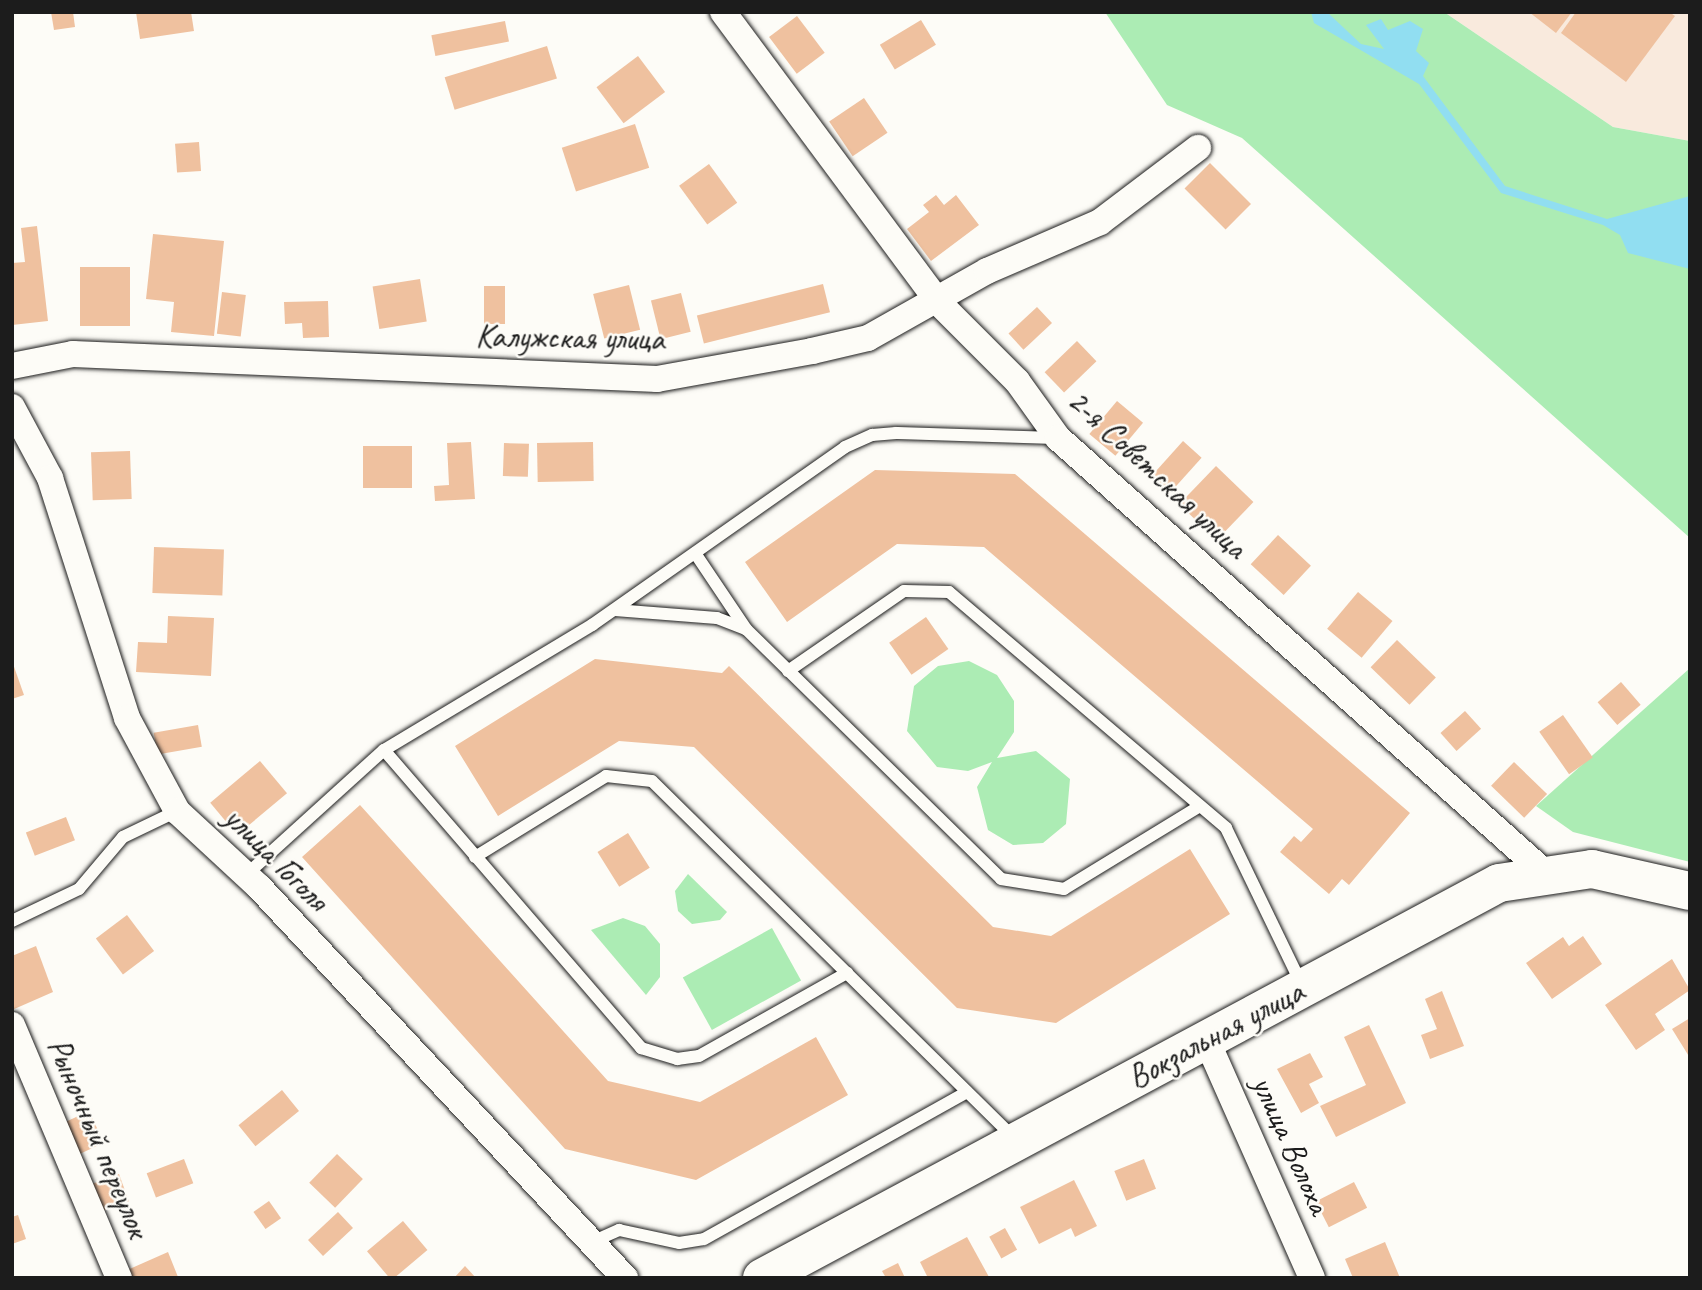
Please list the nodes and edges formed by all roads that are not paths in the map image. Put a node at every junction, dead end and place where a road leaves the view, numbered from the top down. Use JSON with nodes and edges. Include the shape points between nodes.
{"nodes":[{"id":1,"x":723,"y":12,"type":"edge"},
{"id":2,"x":1198,"y":148,"type":"dead end"},
{"id":3,"x":938,"y":302,"type":"junction"},
{"id":4,"x":12,"y":366,"type":"edge"},
{"id":5,"x":12,"y":407,"type":"edge"},
{"id":6,"x":1058,"y":438,"type":"junction"},
{"id":7,"x":695,"y":553,"type":"junction"},
{"id":8,"x":615,"y":610,"type":"junction"},
{"id":9,"x":746,"y":629,"type":"junction"},
{"id":10,"x":788,"y":671,"type":"junction"},
{"id":11,"x":384,"y":750,"type":"junction"},
{"id":12,"x":1200,"y":806,"type":"junction"},
{"id":13,"x":177,"y":811,"type":"junction"},
{"id":14,"x":475,"y":857,"type":"junction"},
{"id":15,"x":1544,"y":872,"type":"junction"},
{"id":16,"x":246,"y":875,"type":"junction"},
{"id":17,"x":1690,"y":891,"type":"edge"},
{"id":18,"x":12,"y":921,"type":"edge"},
{"id":19,"x":847,"y":973,"type":"junction"},
{"id":20,"x":1303,"y":988,"type":"junction"},
{"id":21,"x":12,"y":1025,"type":"edge"},
{"id":22,"x":1207,"y":1041,"type":"junction"},
{"id":23,"x":967,"y":1092,"type":"junction"},
{"id":24,"x":1018,"y":1142,"type":"junction"},
{"id":25,"x":593,"y":1242,"type":"junction"},
{"id":26,"x":119,"y":1278,"type":"edge"},
{"id":27,"x":625,"y":1278,"type":"edge"},
{"id":28,"x":762,"y":1278,"type":"edge"},
{"id":29,"x":1312,"y":1278,"type":"edge"}],
"edges":[{"from":1,"to":3,"type":"street","name":"2-я Советская улица"},
{"from":2,"to":3,"type":"street","name":"Калужская улица","via":[[1100,222],[987,271]]},
{"from":3,"to":4,"type":"street","name":"Калужская улица","via":[[868,338],[657,379],[73,355]]},
{"from":3,"to":6,"type":"street","name":"2-я Советская улица","via":[[1017,381]]},
{"from":5,"to":13,"type":"street","name":"улица Гоголя","via":[[50,478],[127,718]]},
{"from":6,"to":7,"type":"lane","via":[[872,435]]},
{"from":6,"to":15,"type":"street","name":"2-я Советская улица"},
{"from":7,"to":8,"type":"lane"},
{"from":7,"to":9,"type":"lane"},
{"from":8,"to":9,"type":"lane","via":[[717,618]]},
{"from":8,"to":11,"type":"lane"},
{"from":9,"to":10,"type":"lane"},
{"from":10,"to":12,"type":"lane","via":[[904,591],[949,592]]},
{"from":10,"to":12,"type":"lane","via":[[992,873],[1010,882],[1064,889]]},
{"from":11,"to":14,"type":"lane"},
{"from":11,"to":16,"type":"lane"},
{"from":12,"to":20,"type":"lane","via":[[1226,828]]},
{"from":13,"to":16,"type":"street","name":"улица Гоголя"},
{"from":13,"to":18,"type":"lane","via":[[123,837],[79,889]]},
{"from":14,"to":19,"type":"lane","via":[[606,776],[652,781]]},
{"from":14,"to":19,"type":"lane","via":[[630,1039],[653,1053],[699,1056]]},
{"from":15,"to":17,"type":"main road","name":"Вокзальная улица","via":[[1592,869]]},
{"from":15,"to":20,"type":"main road","name":"Вокзальная улица","via":[[1499,883]]},
{"from":16,"to":25,"type":"street","name":"улица Гоголя"},
{"from":19,"to":23,"type":"lane"},
{"from":20,"to":22,"type":"main road","name":"Вокзальная улица"},
{"from":21,"to":26,"type":"street","name":"Рыночный переулок"},
{"from":22,"to":24,"type":"main road","name":"Вокзальная улица"},
{"from":22,"to":29,"type":"street","name":"улица Волоха"},
{"from":23,"to":24,"type":"lane"},
{"from":23,"to":25,"type":"lane","via":[[704,1239],[679,1243],[619,1230]]},
{"from":24,"to":28,"type":"main road","name":"Вокзальная улица"},
{"from":25,"to":27,"type":"street","name":"улица Гоголя"}]}
